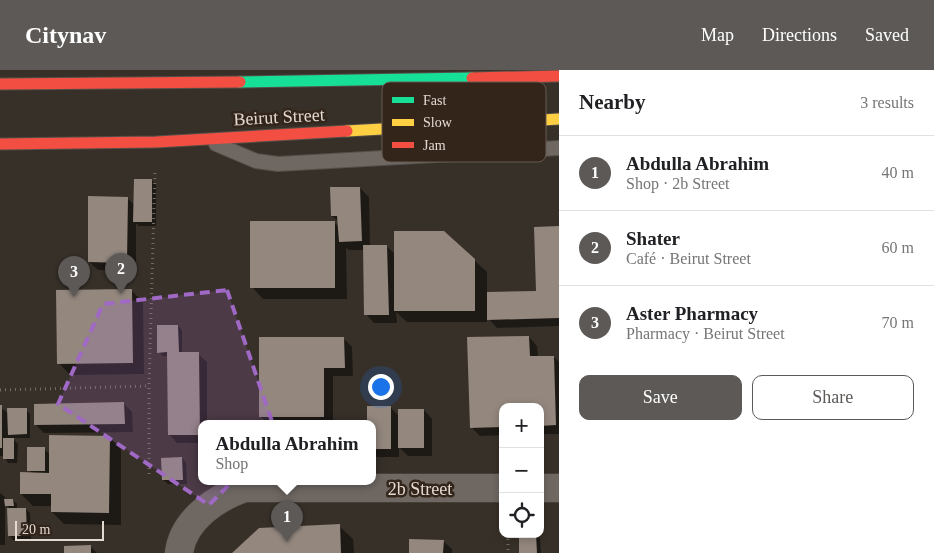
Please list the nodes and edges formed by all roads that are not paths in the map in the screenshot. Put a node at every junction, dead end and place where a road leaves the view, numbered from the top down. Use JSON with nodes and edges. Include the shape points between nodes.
{"nodes":[{"id":1,"x":559,"y":76,"type":"edge"},
{"id":2,"x":0,"y":84,"type":"edge"},
{"id":3,"x":559,"y":119,"type":"edge"},
{"id":4,"x":546,"y":120,"type":"edge"},
{"id":5,"x":382,"y":128,"type":"edge"},
{"id":6,"x":204,"y":138,"type":"junction"},
{"id":7,"x":0,"y":144,"type":"edge"},
{"id":8,"x":559,"y":148,"type":"edge"},
{"id":9,"x":546,"y":149,"type":"edge"},
{"id":10,"x":382,"y":157,"type":"edge"},
{"id":11,"x":499,"y":488,"type":"edge"},
{"id":12,"x":544,"y":488,"type":"edge"},
{"id":13,"x":559,"y":488,"type":"edge"},
{"id":14,"x":277,"y":489,"type":"junction"},
{"id":15,"x":179,"y":553,"type":"edge"},
{"id":16,"x":188,"y":553,"type":"edge"}],
"edges":[{"from":1,"to":2,"type":"main road","name":"Beirut Street","via":[[206,84]]},
{"from":3,"to":4,"type":"main road","name":"Beirut Street"},
{"from":5,"to":6,"type":"main road","name":"Beirut Street"},
{"from":6,"to":7,"type":"main road","name":"Beirut Street","via":[[156,142]]},
{"from":6,"to":10,"type":"lane","via":[[256,161],[272,163]]},
{"from":8,"to":9,"type":"lane"},
{"from":11,"to":14,"type":"street","name":"2b Street"},
{"from":12,"to":13,"type":"street"},
{"from":14,"to":15,"type":"street","name":"2b Street","via":[[244,488],[218,500],[189,529]]},
{"from":14,"to":16,"type":"street","name":"2b Street","via":[[247,497],[223,510],[202,531]]}]}
